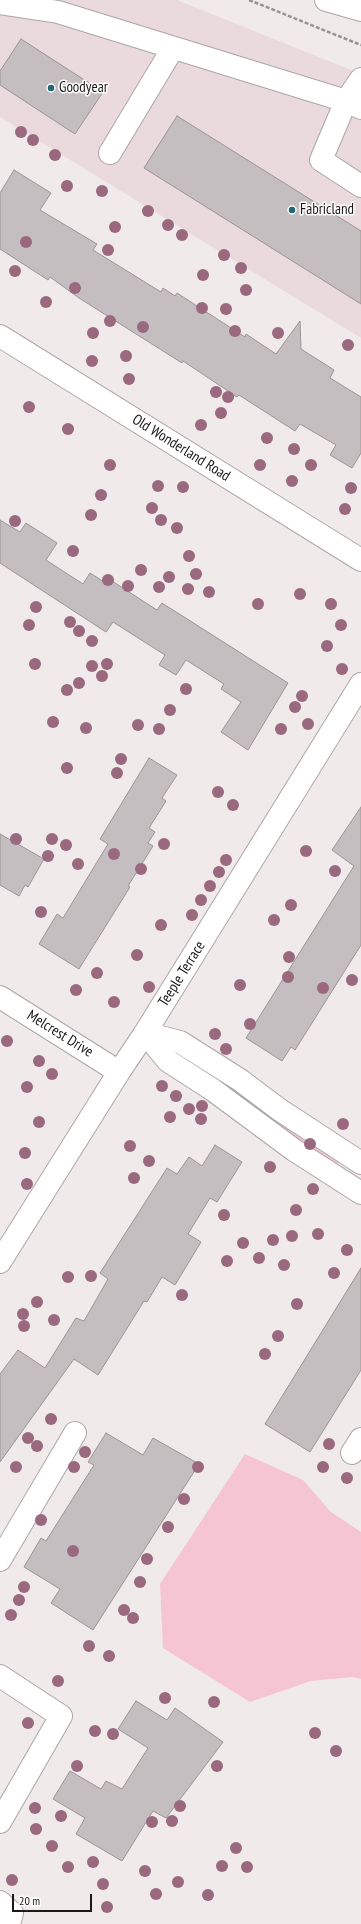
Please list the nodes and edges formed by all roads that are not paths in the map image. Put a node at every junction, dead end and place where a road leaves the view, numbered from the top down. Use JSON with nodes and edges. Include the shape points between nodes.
{"nodes":[{"id":1,"x":326,"y":0,"type":"edge"},
{"id":2,"x":0,"y":3,"type":"edge"},
{"id":3,"x":361,"y":10,"type":"edge"},
{"id":4,"x":173,"y":48,"type":"junction"},
{"id":5,"x":361,"y":79,"type":"edge"},
{"id":6,"x":353,"y":104,"type":"edge"},
{"id":7,"x":110,"y":153,"type":"dead end"},
{"id":8,"x":361,"y":186,"type":"edge"},
{"id":9,"x":0,"y":336,"type":"edge"},
{"id":10,"x":361,"y":560,"type":"edge"},
{"id":11,"x":361,"y":684,"type":"edge"},
{"id":12,"x":0,"y":997,"type":"edge"},
{"id":13,"x":145,"y":1034,"type":"junction"},
{"id":14,"x":119,"y":1072,"type":"junction"},
{"id":15,"x":359,"y":1162,"type":"edge"},
{"id":16,"x":352,"y":1187,"type":"edge"},
{"id":17,"x":0,"y":1262,"type":"edge"},
{"id":18,"x":75,"y":1433,"type":"dead end"},
{"id":19,"x":0,"y":1560,"type":"edge"},
{"id":20,"x":0,"y":1676,"type":"edge"},
{"id":21,"x":0,"y":1822,"type":"edge"},
{"id":22,"x":0,"y":1902,"type":"edge"},
{"id":23,"x":9,"y":1924,"type":"edge"}],
"edges":[{"from":1,"to":3,"type":"street"},
{"from":2,"to":4,"type":"street","via":[[58,12]]},
{"from":4,"to":6,"type":"street"},
{"from":4,"to":7,"type":"street"},
{"from":5,"to":6,"type":"street"},
{"from":6,"to":8,"type":"street","via":[[320,160]]},
{"from":9,"to":10,"type":"street","name":"Old Wonderland Road"},
{"from":11,"to":13,"type":"street","name":"Teeple Terrace"},
{"from":12,"to":14,"type":"street","name":"Melcrest Drive"},
{"from":13,"to":14,"type":"street","name":"Teeple Terrace"},
{"from":13,"to":15,"type":"street","via":[[180,1042]]},
{"from":13,"to":16,"type":"street","via":[[168,1061],[213,1090],[294,1150]]},
{"from":14,"to":17,"type":"street","name":"Teeple Terrace"},
{"from":15,"to":16,"type":"street"},
{"from":18,"to":19,"type":"street"},
{"from":20,"to":21,"type":"street","via":[[61,1716]]},
{"from":22,"to":23,"type":"street","via":[[12,1913]]}]}
